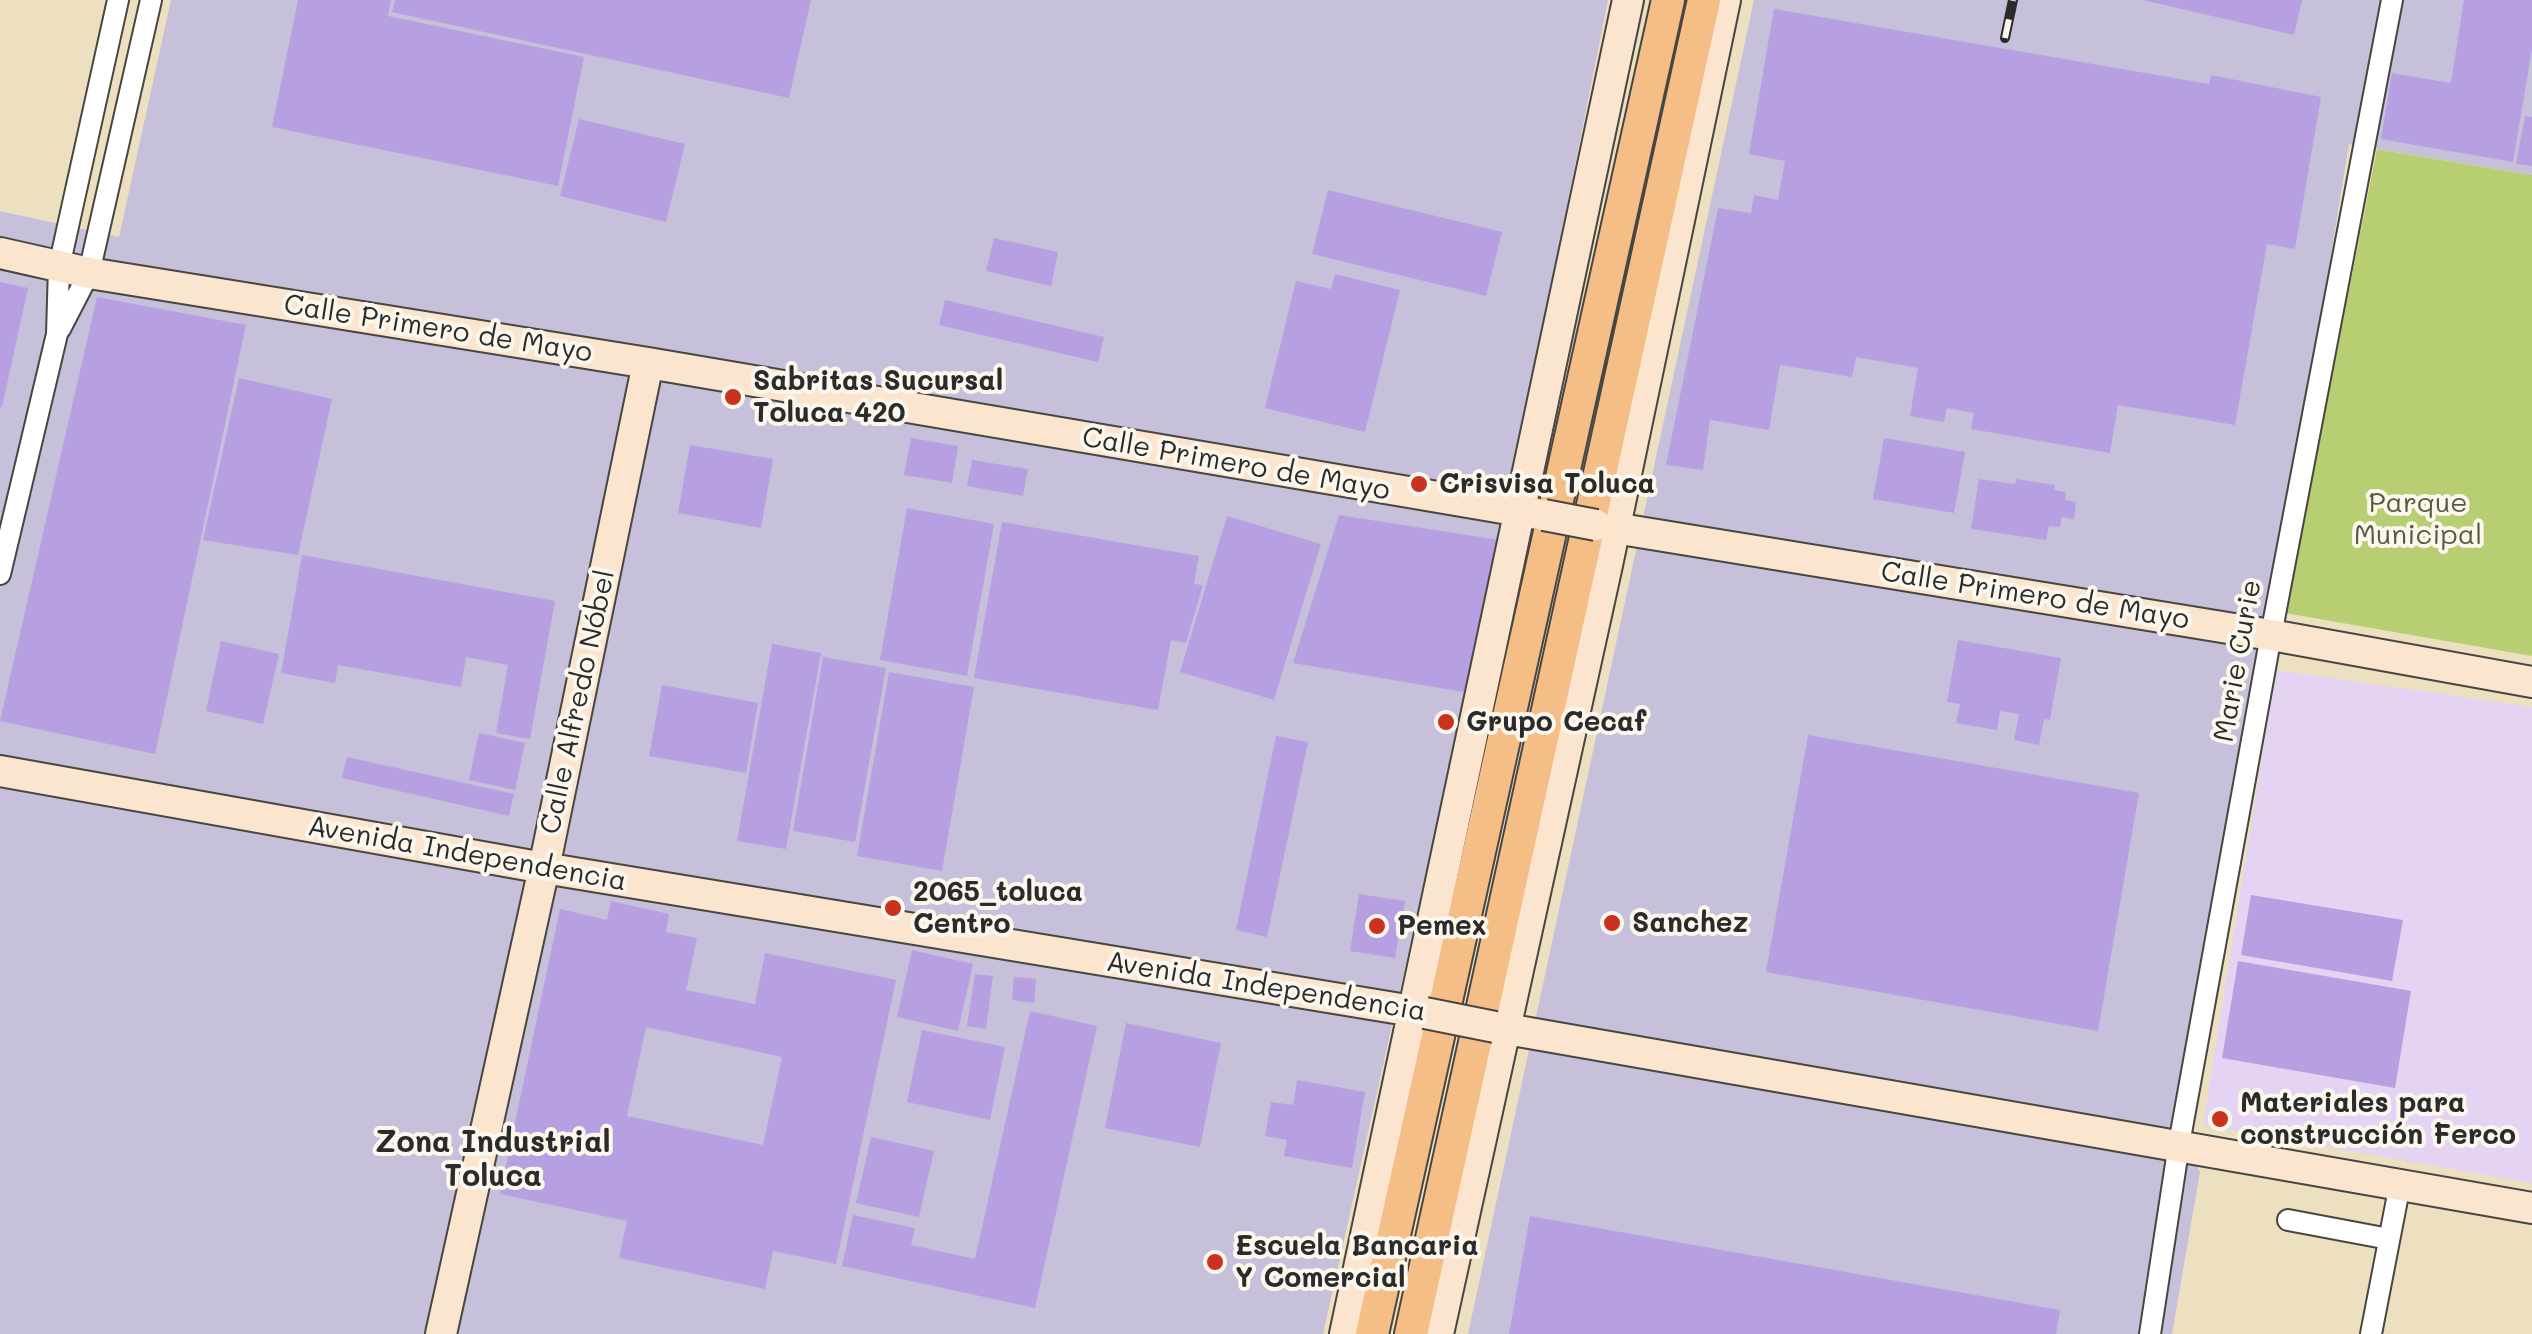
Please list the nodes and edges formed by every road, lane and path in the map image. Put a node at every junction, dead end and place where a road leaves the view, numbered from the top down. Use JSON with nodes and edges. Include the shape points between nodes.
{"nodes":[{"id":1,"x":118,"y":0,"type":"edge"},
{"id":2,"x":151,"y":0,"type":"edge"},
{"id":3,"x":1628,"y":0,"type":"edge"},
{"id":4,"x":1668,"y":0,"type":"edge"},
{"id":5,"x":1704,"y":0,"type":"edge"},
{"id":6,"x":1725,"y":0,"type":"edge"},
{"id":7,"x":2392,"y":0,"type":"edge"},
{"id":8,"x":0,"y":254,"type":"edge"},
{"id":9,"x":59,"y":267,"type":"junction"},
{"id":10,"x":90,"y":274,"type":"junction"},
{"id":11,"x":56,"y":334,"type":"junction"},
{"id":12,"x":648,"y":363,"type":"junction"},
{"id":13,"x":1532,"y":514,"type":"junction"},
{"id":14,"x":1605,"y":526,"type":"junction"},
{"id":15,"x":0,"y":574,"type":"edge"},
{"id":16,"x":2271,"y":634,"type":"junction"},
{"id":17,"x":2532,"y":682,"type":"edge"},
{"id":18,"x":0,"y":771,"type":"edge"},
{"id":19,"x":544,"y":868,"type":"junction"},
{"id":20,"x":1419,"y":1012,"type":"junction"},
{"id":21,"x":1500,"y":1028,"type":"junction"},
{"id":22,"x":2179,"y":1144,"type":"junction"},
{"id":23,"x":2400,"y":1184,"type":"junction"},
{"id":24,"x":2532,"y":1208,"type":"edge"},
{"id":25,"x":2288,"y":1220,"type":"dead end"},
{"id":26,"x":2389,"y":1239,"type":"junction"},
{"id":27,"x":442,"y":1334,"type":"edge"},
{"id":28,"x":1345,"y":1334,"type":"edge"},
{"id":29,"x":1372,"y":1334,"type":"edge"},
{"id":30,"x":1411,"y":1334,"type":"edge"},
{"id":31,"x":1438,"y":1334,"type":"edge"},
{"id":32,"x":2150,"y":1334,"type":"edge"},
{"id":33,"x":2371,"y":1334,"type":"edge"}],
"edges":[{"from":1,"to":9,"type":"street"},
{"from":2,"to":10,"type":"street"},
{"from":3,"to":13,"type":"main road"},
{"from":4,"to":29,"type":"main road"},
{"from":5,"to":30,"type":"main road"},
{"from":6,"to":14,"type":"main road"},
{"from":7,"to":16,"type":"street","name":"Marie Curie"},
{"from":8,"to":9,"type":"main road","name":"Calle Primero de Mayo"},
{"from":9,"to":10,"type":"main road","name":"Calle Primero de Mayo"},
{"from":9,"to":11,"type":"street"},
{"from":10,"to":11,"type":"street"},
{"from":10,"to":12,"type":"main road","name":"Calle Primero de Mayo"},
{"from":11,"to":15,"type":"street"},
{"from":12,"to":13,"type":"main road","name":"Calle Primero de Mayo"},
{"from":12,"to":19,"type":"main road","name":"Calle Alfredo Nóbel"},
{"from":13,"to":14,"type":"main road","name":"Calle Primero de Mayo","bridge":true},
{"from":13,"to":20,"type":"main road"},
{"from":14,"to":16,"type":"main road","name":"Calle Primero de Mayo"},
{"from":14,"to":21,"type":"main road","via":[[1607,565]]},
{"from":16,"to":17,"type":"main road","name":"Calle Primero de Mayo"},
{"from":16,"to":22,"type":"street","name":"Marie Curie"},
{"from":18,"to":19,"type":"main road","name":"Avenida Independencia"},
{"from":19,"to":20,"type":"main road","name":"Avenida Independencia"},
{"from":19,"to":27,"type":"main road","name":"Calle Alfredo Nóbel"},
{"from":20,"to":21,"type":"main road","name":"Avenida Independencia","bridge":true},
{"from":20,"to":28,"type":"main road"},
{"from":21,"to":22,"type":"main road","name":"Avenida Independencia"},
{"from":21,"to":31,"type":"main road"},
{"from":22,"to":23,"type":"main road","name":"Avenida Independencia"},
{"from":22,"to":32,"type":"street","name":"Marie Curie"},
{"from":23,"to":24,"type":"main road","name":"Avenida Independencia"},
{"from":23,"to":26,"type":"street"},
{"from":25,"to":26,"type":"street"},
{"from":26,"to":33,"type":"street"}]}
